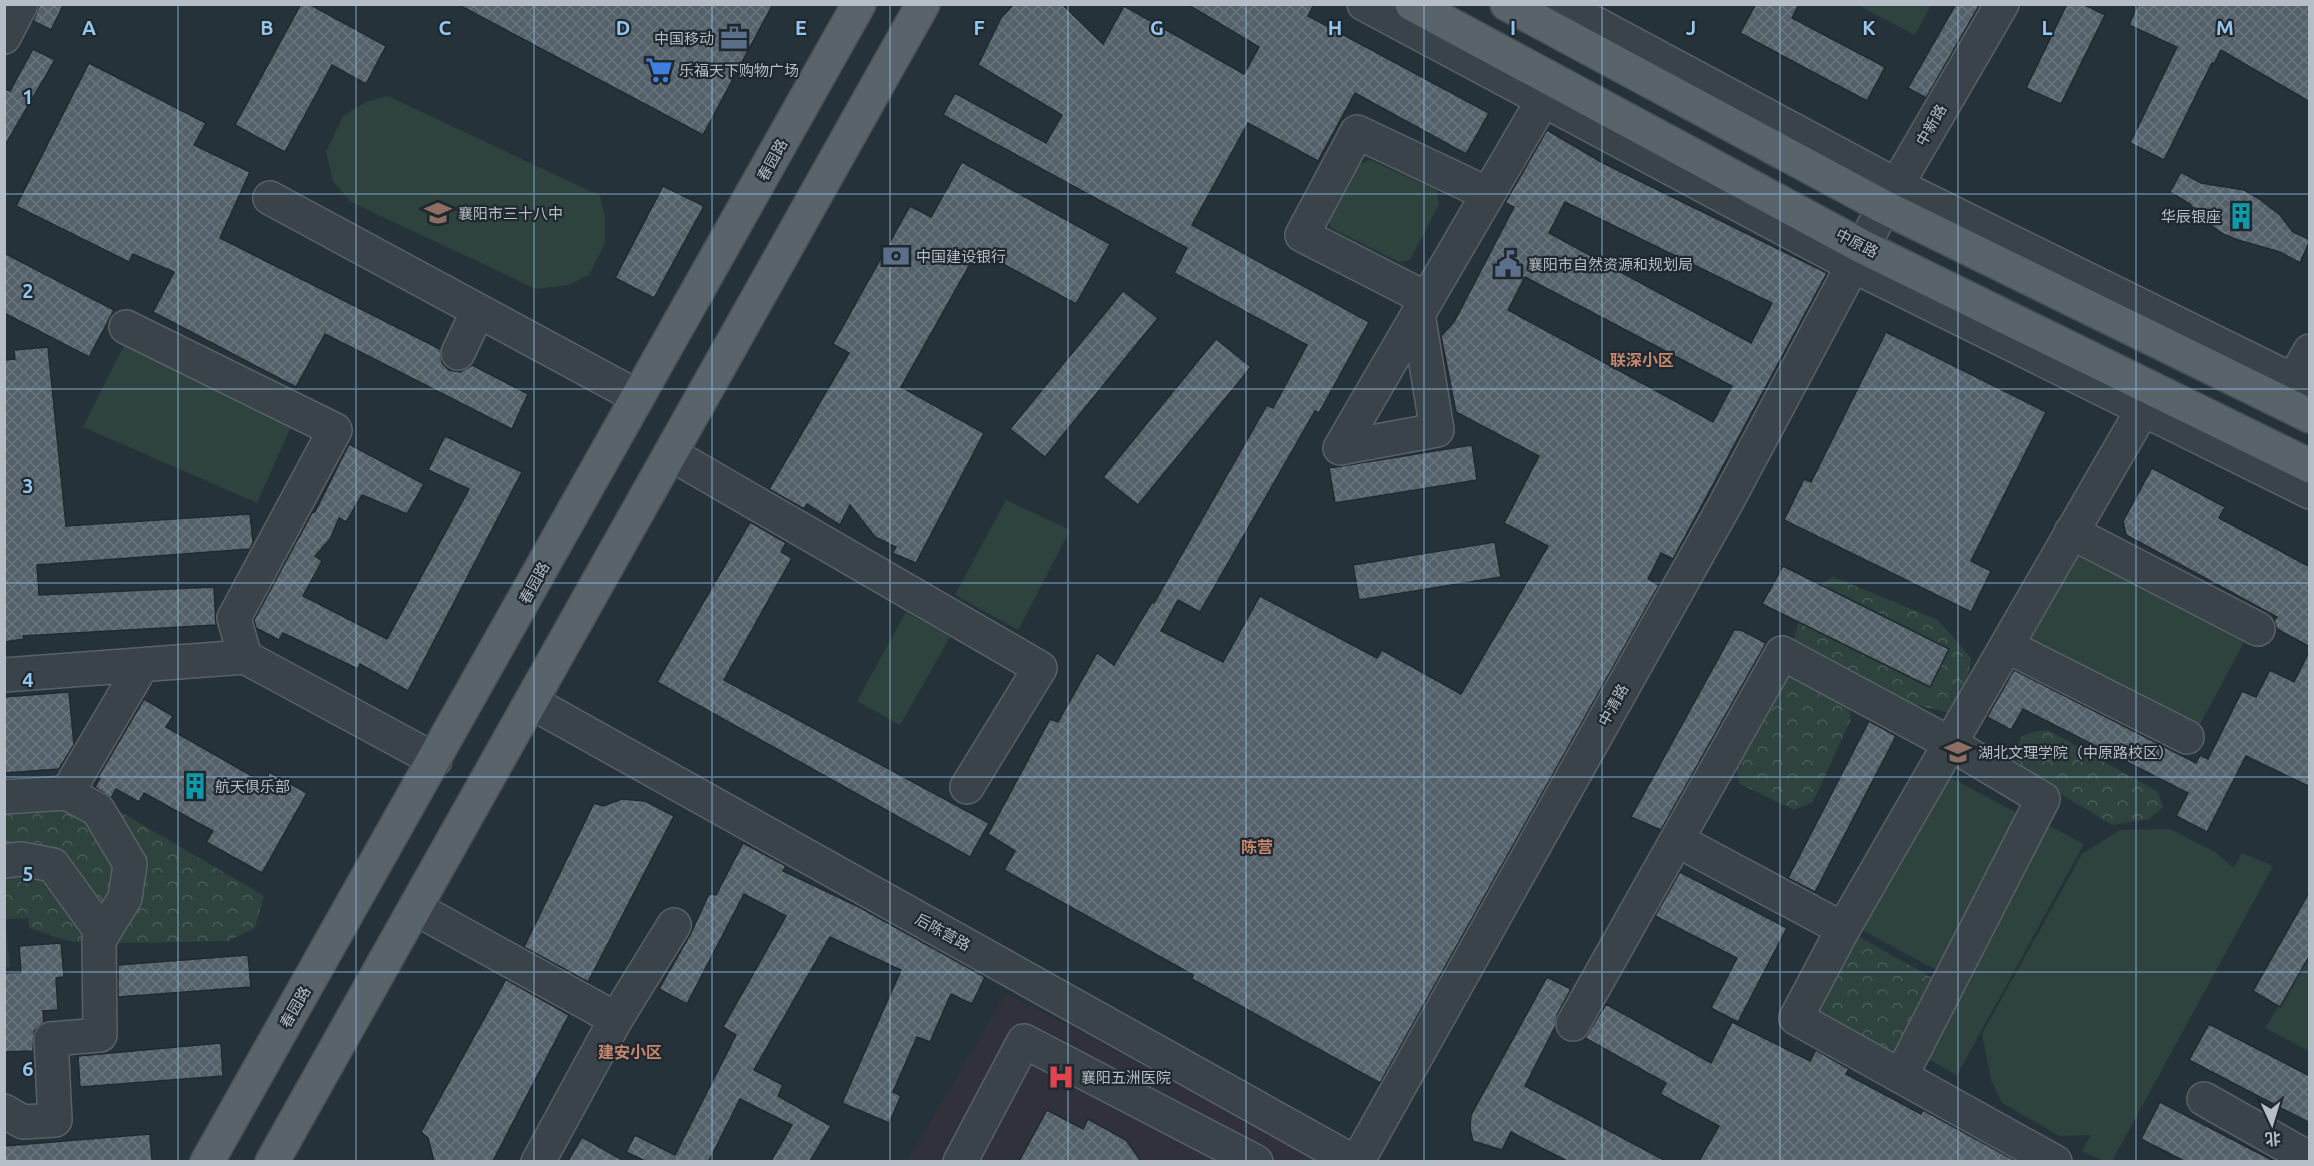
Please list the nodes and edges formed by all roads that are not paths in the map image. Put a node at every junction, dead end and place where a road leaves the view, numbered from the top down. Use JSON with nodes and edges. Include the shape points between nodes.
{"nodes":[{"id":1,"x":859,"y":4,"type":"edge"},
{"id":2,"x":923,"y":4,"type":"edge"},
{"id":3,"x":1364,"y":4,"type":"edge"},
{"id":4,"x":1412,"y":4,"type":"edge"},
{"id":5,"x":1507,"y":4,"type":"edge"},
{"id":6,"x":1559,"y":4,"type":"edge"},
{"id":7,"x":2001,"y":4,"type":"edge"},
{"id":8,"x":1543,"y":100,"type":"junction"},
{"id":9,"x":1488,"y":194,"type":"junction"},
{"id":10,"x":1890,"y":196,"type":"junction"},
{"id":11,"x":270,"y":198,"type":"dead end"},
{"id":12,"x":1858,"y":256,"type":"junction"},
{"id":13,"x":478,"y":311,"type":"junction"},
{"id":14,"x":126,"y":327,"type":"dead end"},
{"id":15,"x":2310,"y":351,"type":"edge"},
{"id":16,"x":458,"y":353,"type":"dead end"},
{"id":17,"x":2301,"y":385,"type":"edge"},
{"id":18,"x":638,"y":397,"type":"junction"},
{"id":19,"x":2143,"y":409,"type":"junction"},
{"id":20,"x":2310,"y":416,"type":"edge"},
{"id":21,"x":671,"y":454,"type":"junction"},
{"id":22,"x":2310,"y":466,"type":"edge"},
{"id":23,"x":2310,"y":492,"type":"edge"},
{"id":24,"x":2071,"y":532,"type":"junction"},
{"id":25,"x":2258,"y":629,"type":"dead end"},
{"id":26,"x":2007,"y":646,"type":"junction"},
{"id":27,"x":245,"y":657,"type":"junction"},
{"id":28,"x":142,"y":665,"type":"junction"},
{"id":29,"x":4,"y":675,"type":"edge"},
{"id":30,"x":531,"y":702,"type":"junction"},
{"id":31,"x":2187,"y":737,"type":"dead end"},
{"id":32,"x":1951,"y":744,"type":"junction"},
{"id":33,"x":435,"y":760,"type":"junction"},
{"id":34,"x":968,"y":787,"type":"dead end"},
{"id":35,"x":68,"y":793,"type":"junction"},
{"id":36,"x":4,"y":797,"type":"edge"},
{"id":37,"x":1677,"y":840,"type":"junction"},
{"id":38,"x":4,"y":861,"type":"edge"},
{"id":39,"x":415,"y":908,"type":"junction"},
{"id":40,"x":674,"y":925,"type":"dead end"},
{"id":41,"x":1843,"y":929,"type":"junction"},
{"id":42,"x":103,"y":934,"type":"junction"},
{"id":43,"x":616,"y":1019,"type":"junction"},
{"id":44,"x":1573,"y":1024,"type":"dead end"},
{"id":45,"x":1900,"y":1076,"type":"junction"},
{"id":46,"x":1214,"y":1083,"type":"junction"},
{"id":47,"x":2204,"y":1099,"type":"dead end"},
{"id":48,"x":4,"y":1111,"type":"edge"},
{"id":49,"x":1190,"y":1128,"type":"junction"},
{"id":50,"x":2310,"y":1159,"type":"edge"},
{"id":51,"x":207,"y":1161,"type":"edge"},
{"id":52,"x":272,"y":1161,"type":"edge"},
{"id":53,"x":538,"y":1161,"type":"edge"},
{"id":54,"x":960,"y":1161,"type":"edge"},
{"id":55,"x":1256,"y":1161,"type":"edge"},
{"id":56,"x":1356,"y":1161,"type":"edge"},
{"id":57,"x":2055,"y":1161,"type":"edge"}],
"edges":[{"from":1,"to":18,"type":"main road","name":"春园路"},
{"from":2,"to":21,"type":"main road"},
{"from":3,"to":8,"type":"street"},
{"from":4,"to":12,"type":"main road","name":"中原路"},
{"from":5,"to":10,"type":"main road"},
{"from":6,"to":10,"type":"street"},
{"from":7,"to":10,"type":"street","name":"中新路"},
{"from":8,"to":9,"type":"street"},
{"from":8,"to":12,"type":"street"},
{"from":9,"to":9,"type":"street","via":[[1423,307],[1302,235],[1357,132]]},
{"from":10,"to":12,"type":"street","name":"中新路"},
{"from":10,"to":17,"type":"street"},
{"from":10,"to":20,"type":"main road"},
{"from":11,"to":13,"type":"street"},
{"from":12,"to":19,"type":"street"},
{"from":12,"to":22,"type":"main road","name":"中原路"},
{"from":12,"to":56,"type":"street","name":"中清路","via":[[1725,505]]},
{"from":13,"to":16,"type":"street"},
{"from":13,"to":18,"type":"street"},
{"from":14,"to":27,"type":"street","via":[[335,430],[234,618]]},
{"from":15,"to":17,"type":"street"},
{"from":18,"to":33,"type":"main road","name":"春园路"},
{"from":19,"to":23,"type":"street"},
{"from":19,"to":24,"type":"street"},
{"from":21,"to":30,"type":"main road"},
{"from":21,"to":34,"type":"street","via":[[1040,668]]},
{"from":24,"to":25,"type":"street"},
{"from":24,"to":26,"type":"street"},
{"from":26,"to":31,"type":"street"},
{"from":26,"to":32,"type":"street"},
{"from":27,"to":28,"type":"street"},
{"from":27,"to":33,"type":"street"},
{"from":28,"to":29,"type":"street"},
{"from":28,"to":35,"type":"street"},
{"from":30,"to":39,"type":"main road"},
{"from":30,"to":46,"type":"street","name":"后陈营路"},
{"from":32,"to":37,"type":"street","via":[[1782,653]]},
{"from":32,"to":41,"type":"street"},
{"from":32,"to":45,"type":"street","via":[[2043,800]]},
{"from":33,"to":51,"type":"main road","name":"春园路"},
{"from":35,"to":36,"type":"street"},
{"from":35,"to":42,"type":"street","via":[[98,810],[130,864],[125,898]]},
{"from":37,"to":41,"type":"street"},
{"from":37,"to":44,"type":"street"},
{"from":38,"to":42,"type":"street","via":[[53,865]]},
{"from":39,"to":43,"type":"street"},
{"from":39,"to":52,"type":"main road"},
{"from":40,"to":43,"type":"street"},
{"from":41,"to":45,"type":"street","via":[[1796,1018]]},
{"from":42,"to":48,"type":"street","via":[[99,940],[100,1035],[51,1039],[55,1120],[23,1122]]},
{"from":43,"to":53,"type":"street"},
{"from":45,"to":57,"type":"street"},
{"from":46,"to":49,"type":"street"},
{"from":46,"to":56,"type":"street","name":"后陈营路"},
{"from":47,"to":50,"type":"street"},
{"from":49,"to":54,"type":"street","via":[[1024,1041]]},
{"from":49,"to":55,"type":"street"}]}
